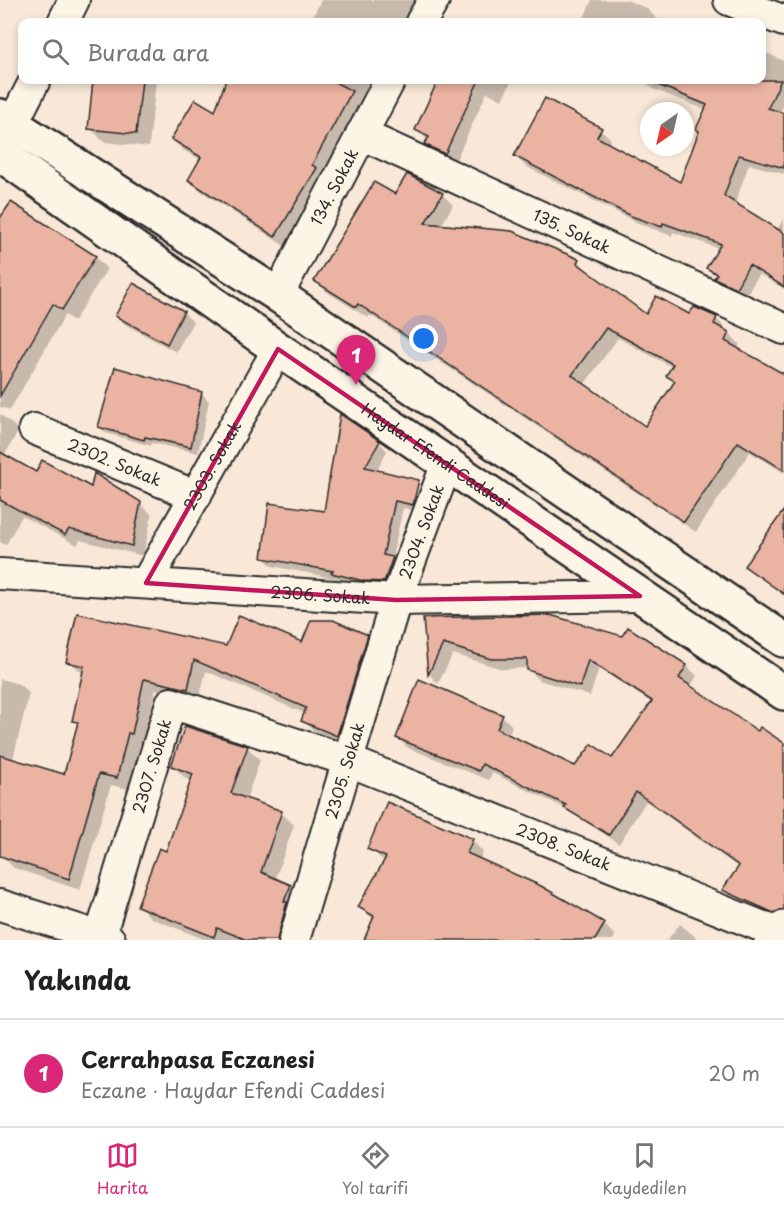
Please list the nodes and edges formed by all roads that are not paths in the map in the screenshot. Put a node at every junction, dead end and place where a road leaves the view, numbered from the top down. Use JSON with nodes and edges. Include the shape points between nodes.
{"nodes":[{"id":1,"x":74,"y":0,"type":"edge"},
{"id":2,"x":434,"y":0,"type":"edge"},
{"id":3,"x":745,"y":3,"type":"edge"},
{"id":4,"x":65,"y":18,"type":"edge"},
{"id":5,"x":424,"y":18,"type":"edge"},
{"id":6,"x":784,"y":21,"type":"edge"},
{"id":7,"x":33,"y":84,"type":"edge"},
{"id":8,"x":388,"y":84,"type":"edge"},
{"id":9,"x":361,"y":134,"type":"junction"},
{"id":10,"x":3,"y":135,"type":"edge"},
{"id":11,"x":278,"y":295,"type":"junction"},
{"id":12,"x":784,"y":329,"type":"edge"},
{"id":13,"x":278,"y":349,"type":"junction"},
{"id":14,"x":34,"y":429,"type":"dead end"},
{"id":15,"x":447,"y":463,"type":"junction"},
{"id":16,"x":196,"y":496,"type":"junction"},
{"id":17,"x":0,"y":574,"type":"edge"},
{"id":18,"x":146,"y":583,"type":"junction"},
{"id":19,"x":640,"y":596,"type":"junction"},
{"id":20,"x":396,"y":600,"type":"junction"},
{"id":21,"x":784,"y":640,"type":"edge"},
{"id":22,"x":784,"y":693,"type":"edge"},
{"id":23,"x":349,"y":761,"type":"junction"},
{"id":24,"x":0,"y":905,"type":"edge"},
{"id":25,"x":778,"y":934,"type":"edge"},
{"id":26,"x":103,"y":939,"type":"edge"},
{"id":27,"x":294,"y":940,"type":"edge"}],
"edges":[{"from":1,"to":4,"type":"street"},
{"from":2,"to":5,"type":"street"},
{"from":3,"to":6,"type":"street"},
{"from":7,"to":10,"type":"street"},
{"from":8,"to":9,"type":"street","name":"134. Sokak"},
{"from":9,"to":11,"type":"street","name":"134. Sokak"},
{"from":9,"to":12,"type":"street","name":"135. Sokak"},
{"from":10,"to":11,"type":"main road"},
{"from":10,"to":13,"type":"main road","name":"Haydar Efendi Caddesi"},
{"from":11,"to":21,"type":"main road"},
{"from":13,"to":15,"type":"main road","name":"Haydar Efendi Caddesi"},
{"from":13,"to":16,"type":"street","name":"2303. Sokak"},
{"from":14,"to":16,"type":"street","name":"2302. Sokak"},
{"from":15,"to":19,"type":"main road","name":"Haydar Efendi Caddesi"},
{"from":15,"to":20,"type":"street","name":"2304. Sokak"},
{"from":16,"to":18,"type":"street","name":"2303. Sokak"},
{"from":17,"to":18,"type":"street","name":"2306. Sokak"},
{"from":18,"to":20,"type":"street","name":"2306. Sokak"},
{"from":19,"to":20,"type":"street","name":"2306. Sokak"},
{"from":19,"to":22,"type":"main road","name":"Haydar Efendi Caddesi"},
{"from":20,"to":23,"type":"street","name":"2305. Sokak"},
{"from":23,"to":25,"type":"street","name":"2308. Sokak"},
{"from":23,"to":26,"type":"street","name":"2307. Sokak","via":[[171,703]]},
{"from":23,"to":27,"type":"street","name":"2305. Sokak"},
{"from":24,"to":26,"type":"street"}]}
